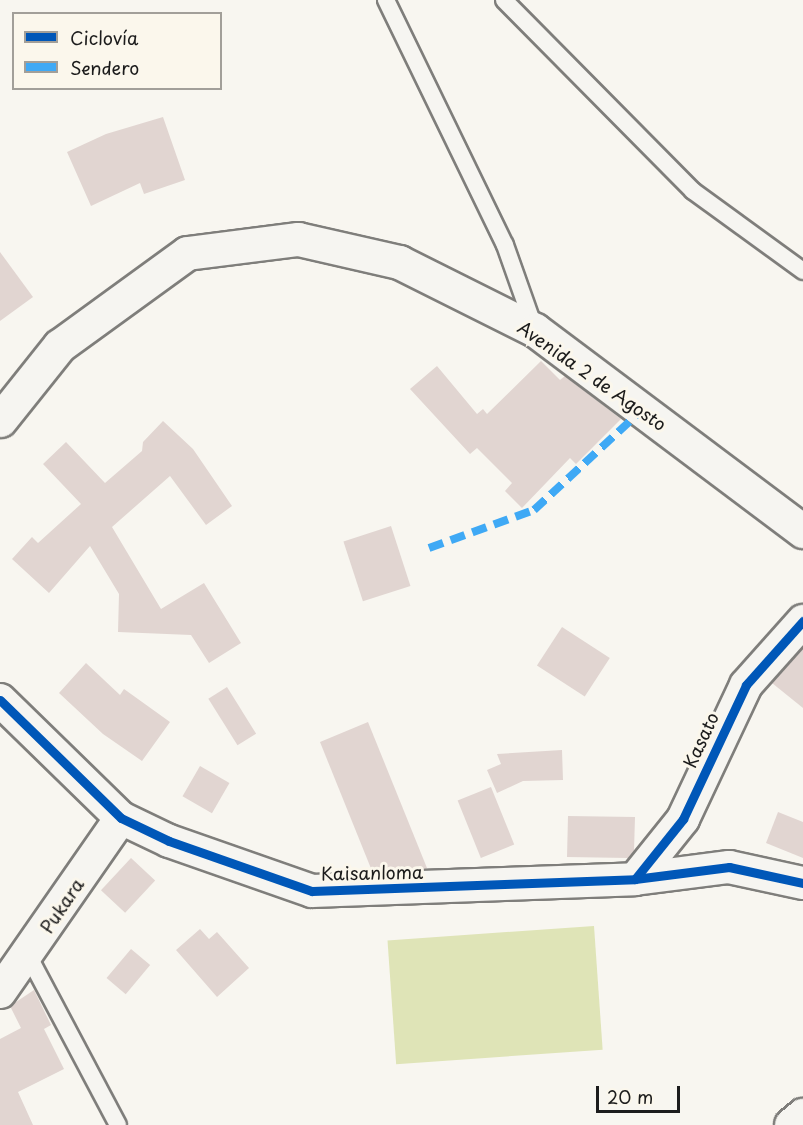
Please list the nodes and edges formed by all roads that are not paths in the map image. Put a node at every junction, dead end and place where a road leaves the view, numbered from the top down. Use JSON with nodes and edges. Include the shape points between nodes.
{"nodes":[{"id":1,"x":386,"y":0,"type":"edge"},
{"id":2,"x":504,"y":0,"type":"edge"},
{"id":3,"x":803,"y":271,"type":"edge"},
{"id":4,"x":535,"y":330,"type":"junction"},
{"id":5,"x":0,"y":420,"type":"edge"},
{"id":6,"x":803,"y":531,"type":"edge"},
{"id":7,"x":803,"y":621,"type":"edge"},
{"id":8,"x":0,"y":700,"type":"edge"},
{"id":9,"x":121,"y":818,"type":"junction"},
{"id":10,"x":635,"y":879,"type":"junction"},
{"id":11,"x":803,"y":883,"type":"edge"},
{"id":12,"x":28,"y":954,"type":"junction"},
{"id":13,"x":0,"y":992,"type":"edge"},
{"id":14,"x":803,"y":1115,"type":"edge"},
{"id":15,"x":118,"y":1125,"type":"edge"},
{"id":16,"x":791,"y":1125,"type":"edge"}],
"edges":[{"from":1,"to":4,"type":"lane","via":[[505,245]]},
{"from":2,"to":3,"type":"lane","via":[[693,191]]},
{"from":4,"to":5,"type":"main road","name":"Avenida 2 de Agosto","via":[[399,262],[298,239],[187,252],[59,346]]},
{"from":4,"to":6,"type":"main road","name":"Avenida 2 de Agosto"},
{"from":7,"to":10,"type":"street","name":"Kasato","via":[[746,685],[682,819]]},
{"from":8,"to":9,"type":"street","name":"Kaisanloma"},
{"from":9,"to":10,"type":"street","name":"Kaisanloma","via":[[190,849],[312,891]]},
{"from":9,"to":12,"type":"street","name":"Pukara"},
{"from":10,"to":11,"type":"street","name":"Kaisanloma","via":[[729,867]]},
{"from":12,"to":13,"type":"street","name":"Pukara"},
{"from":12,"to":15,"type":"lane"},
{"from":14,"to":16,"type":"street"}]}
